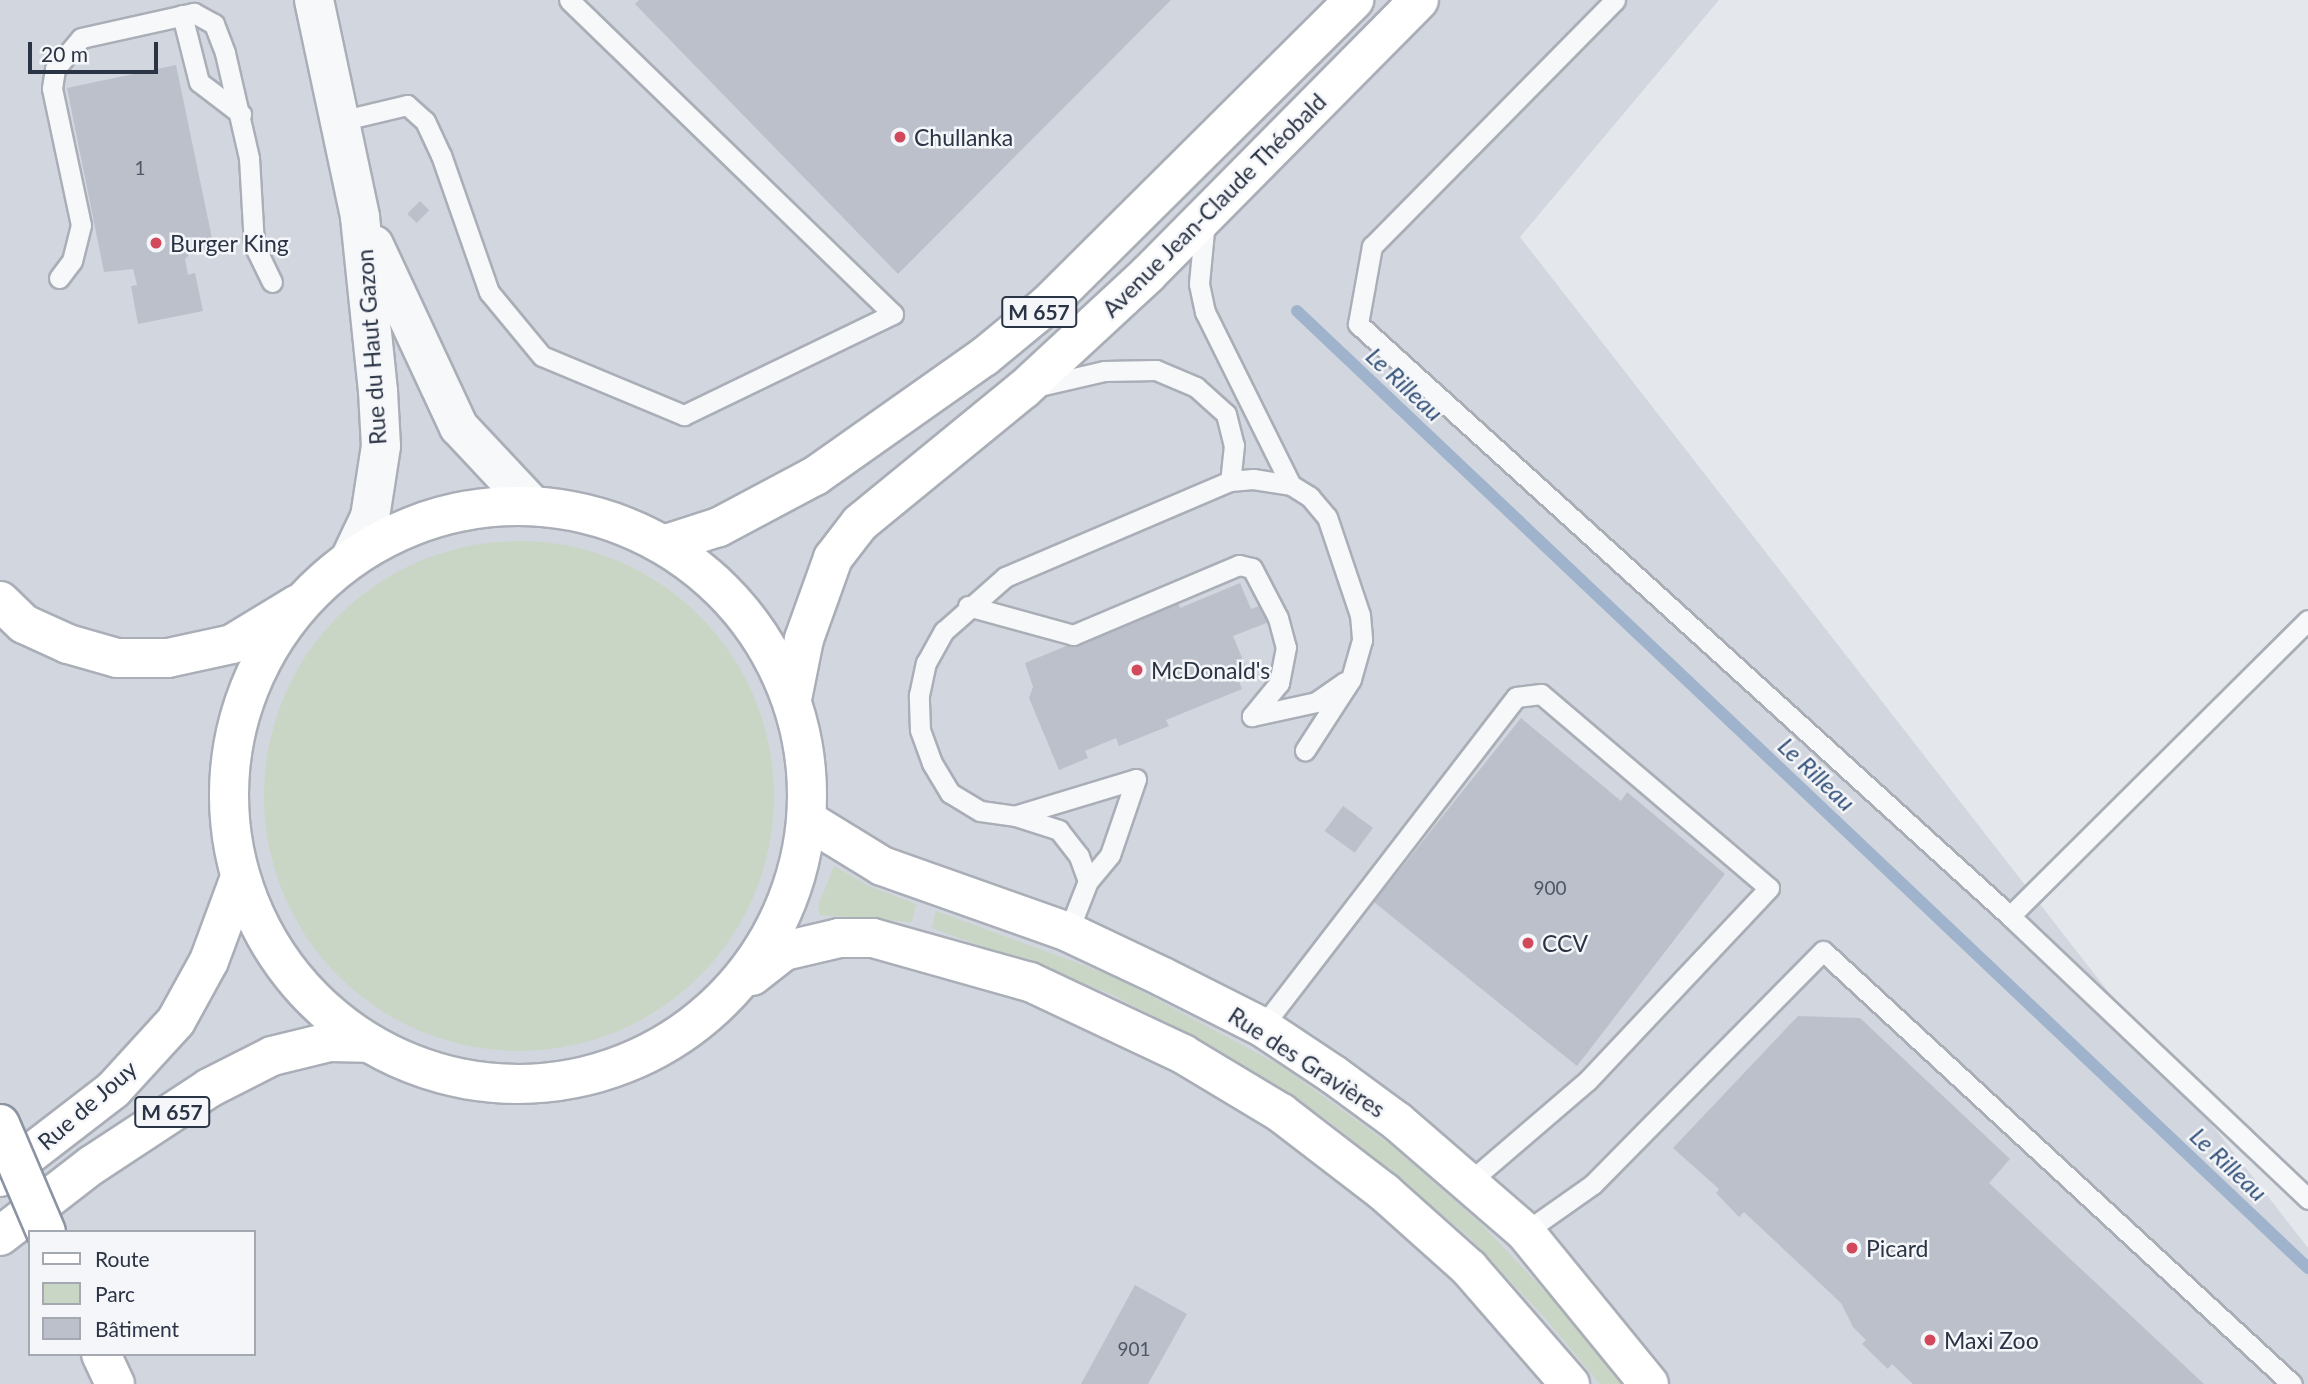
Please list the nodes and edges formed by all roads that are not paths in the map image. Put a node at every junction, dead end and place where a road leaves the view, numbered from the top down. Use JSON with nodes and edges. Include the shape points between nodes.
{"nodes":[{"id":1,"x":314,"y":0,"type":"edge"},
{"id":2,"x":569,"y":0,"type":"edge"},
{"id":3,"x":1354,"y":0,"type":"edge"},
{"id":4,"x":1419,"y":0,"type":"edge"},
{"id":5,"x":1615,"y":0,"type":"edge"},
{"id":6,"x":182,"y":15,"type":"junction"},
{"id":7,"x":240,"y":114,"type":"junction"},
{"id":8,"x":340,"y":121,"type":"junction"},
{"id":9,"x":1205,"y":216,"type":"junction"},
{"id":10,"x":360,"y":218,"type":"junction"},
{"id":11,"x":60,"y":278,"type":"dead end"},
{"id":12,"x":272,"y":282,"type":"dead end"},
{"id":13,"x":1024,"y":389,"type":"junction"},
{"id":14,"x":1230,"y":481,"type":"junction"},
{"id":15,"x":1291,"y":485,"type":"junction"},
{"id":16,"x":531,"y":504,"type":"junction"},
{"id":17,"x":666,"y":544,"type":"junction"},
{"id":18,"x":351,"y":557,"type":"junction"},
{"id":19,"x":0,"y":601,"type":"edge"},
{"id":20,"x":298,"y":604,"type":"junction"},
{"id":21,"x":968,"y":606,"type":"junction"},
{"id":22,"x":2308,"y":620,"type":"edge"},
{"id":23,"x":1351,"y":679,"type":"junction"},
{"id":24,"x":792,"y":699,"type":"junction"},
{"id":25,"x":1305,"y":750,"type":"dead end"},
{"id":26,"x":1016,"y":816,"type":"junction"},
{"id":27,"x":807,"y":820,"type":"junction"},
{"id":28,"x":240,"y":877,"type":"junction"},
{"id":29,"x":1088,"y":881,"type":"junction"},
{"id":30,"x":2010,"y":916,"type":"junction"},
{"id":31,"x":1068,"y":932,"type":"junction"},
{"id":32,"x":733,"y":990,"type":"junction"},
{"id":33,"x":1262,"y":1027,"type":"junction"},
{"id":34,"x":368,"y":1043,"type":"junction"},
{"id":35,"x":0,"y":1124,"type":"edge"},
{"id":36,"x":0,"y":1177,"type":"edge"},
{"id":37,"x":1468,"y":1183,"type":"junction"},
{"id":38,"x":2308,"y":1199,"type":"edge"},
{"id":39,"x":45,"y":1230,"type":"edge"},
{"id":40,"x":1525,"y":1232,"type":"junction"},
{"id":41,"x":0,"y":1236,"type":"edge"},
{"id":42,"x":102,"y":1356,"type":"edge"},
{"id":43,"x":1548,"y":1368,"type":"edge"},
{"id":44,"x":115,"y":1384,"type":"edge"},
{"id":45,"x":1570,"y":1384,"type":"edge"},
{"id":46,"x":1649,"y":1384,"type":"edge"},
{"id":47,"x":2292,"y":1384,"type":"edge"}],
"edges":[{"from":1,"to":8,"type":"street","name":"Rue du Haut Gazon"},
{"from":2,"to":8,"type":"lane","via":[[893,314],[684,415],[541,356],[489,292],[441,155],[425,121],[407,105]]},
{"from":3,"to":17,"type":"main road","name":"Avenue Jean-Claude Théobald","number":"M 657","via":[[1047,306],[984,358],[816,476],[719,527]]},
{"from":4,"to":9,"type":"main road","name":"Avenue Jean-Claude Théobald","number":"M 657"},
{"from":5,"to":30,"type":"lane","via":[[1372,246],[1358,324]]},
{"from":6,"to":7,"type":"lane","via":[[199,82]]},
{"from":6,"to":7,"type":"lane","via":[[194,13],[214,24]]},
{"from":6,"to":11,"type":"lane","via":[[81,38],[55,69],[52,88],[81,225],[72,261]]},
{"from":7,"to":12,"type":"lane","via":[[249,158],[254,245]]},
{"from":8,"to":10,"type":"street","name":"Rue du Haut Gazon"},
{"from":9,"to":13,"type":"main road","name":"Avenue Jean-Claude Théobald","number":"M 657"},
{"from":9,"to":15,"type":"lane","via":[[1199,284],[1205,312]]},
{"from":10,"to":16,"type":"street","name":"Rue du Haut Gazon","via":[[458,427]]},
{"from":10,"to":18,"type":"street","name":"Rue du Haut Gazon","via":[[381,446],[370,517]]},
{"from":13,"to":14,"type":"lane","via":[[1104,371],[1156,370],[1196,387],[1226,414],[1234,446]]},
{"from":13,"to":24,"type":"main road","name":"Avenue Jean-Claude Théobald","number":"M 657","via":[[896,490],[860,523],[833,558],[804,639]]},
{"from":14,"to":15,"type":"lane","via":[[1254,479]]},
{"from":14,"to":21,"type":"lane","via":[[1005,577]]},
{"from":15,"to":23,"type":"lane","via":[[1310,497],[1327,517],[1360,615],[1362,640]]},
{"from":16,"to":17,"type":"main road","via":[[593,513]]},
{"from":16,"to":18,"type":"main road","via":[[469,508],[408,526]]},
{"from":17,"to":24,"type":"main road","via":[[727,593],[773,654]]},
{"from":18,"to":20,"type":"main road"},
{"from":19,"to":20,"type":"main road","via":[[24,624],[68,644],[117,658],[168,658],[232,644]]},
{"from":20,"to":28,"type":"main road","via":[[262,658],[242,704],[230,758],[229,823]]},
{"from":21,"to":23,"type":"lane","via":[[1073,635],[1239,565],[1252,568],[1278,618],[1286,647],[1279,683],[1252,716],[1316,702]]},
{"from":21,"to":26,"type":"lane","via":[[944,631],[926,663],[919,695],[920,730],[950,793],[981,811]]},
{"from":22,"to":30,"type":"lane"},
{"from":23,"to":25,"type":"lane"},
{"from":24,"to":27,"type":"main road","via":[[805,746]]},
{"from":26,"to":29,"type":"lane","via":[[1059,830],[1075,850]]},
{"from":26,"to":29,"type":"lane","via":[[1136,779],[1110,855]]},
{"from":27,"to":31,"type":"main road","name":"Rue des Gravières","via":[[882,866]]},
{"from":27,"to":32,"type":"main road","via":[[797,877],[771,938]]},
{"from":28,"to":34,"type":"main road","via":[[259,926],[288,972],[321,1008]]},
{"from":28,"to":36,"type":"main road","name":"Rue de Jouy","number":"M 657","via":[[209,961],[176,1021],[113,1090]]},
{"from":29,"to":31,"type":"lane"},
{"from":30,"to":38,"type":"lane"},
{"from":31,"to":33,"type":"main road","name":"Rue des Gravières"},
{"from":32,"to":34,"type":"main road","via":[[700,1021],[641,1057],[585,1078],[527,1085],[474,1081],[412,1065]]},
{"from":32,"to":43,"type":"main road","via":[[784,951],[839,938],[884,940],[1030,982],[1183,1054],[1282,1113],[1384,1192],[1469,1268]]},
{"from":33,"to":37,"type":"main road","name":"Rue des Gravières","via":[[1398,1122]]},
{"from":33,"to":37,"type":"lane","via":[[1516,697],[1541,694],[1769,888],[1587,1080]]},
{"from":34,"to":41,"type":"main road","name":"Rue de Jouy","number":"M 657","via":[[329,1042],[272,1056],[209,1088],[92,1165]]},
{"from":35,"to":39,"type":"main road","bridge":true},
{"from":37,"to":40,"type":"main road","name":"Rue des Gravières"},
{"from":40,"to":46,"type":"main road","name":"Rue des Gravières"},
{"from":40,"to":47,"type":"lane","via":[[1593,1184],[1823,951]]},
{"from":42,"to":44,"type":"main road"},
{"from":43,"to":45,"type":"main road"}]}
